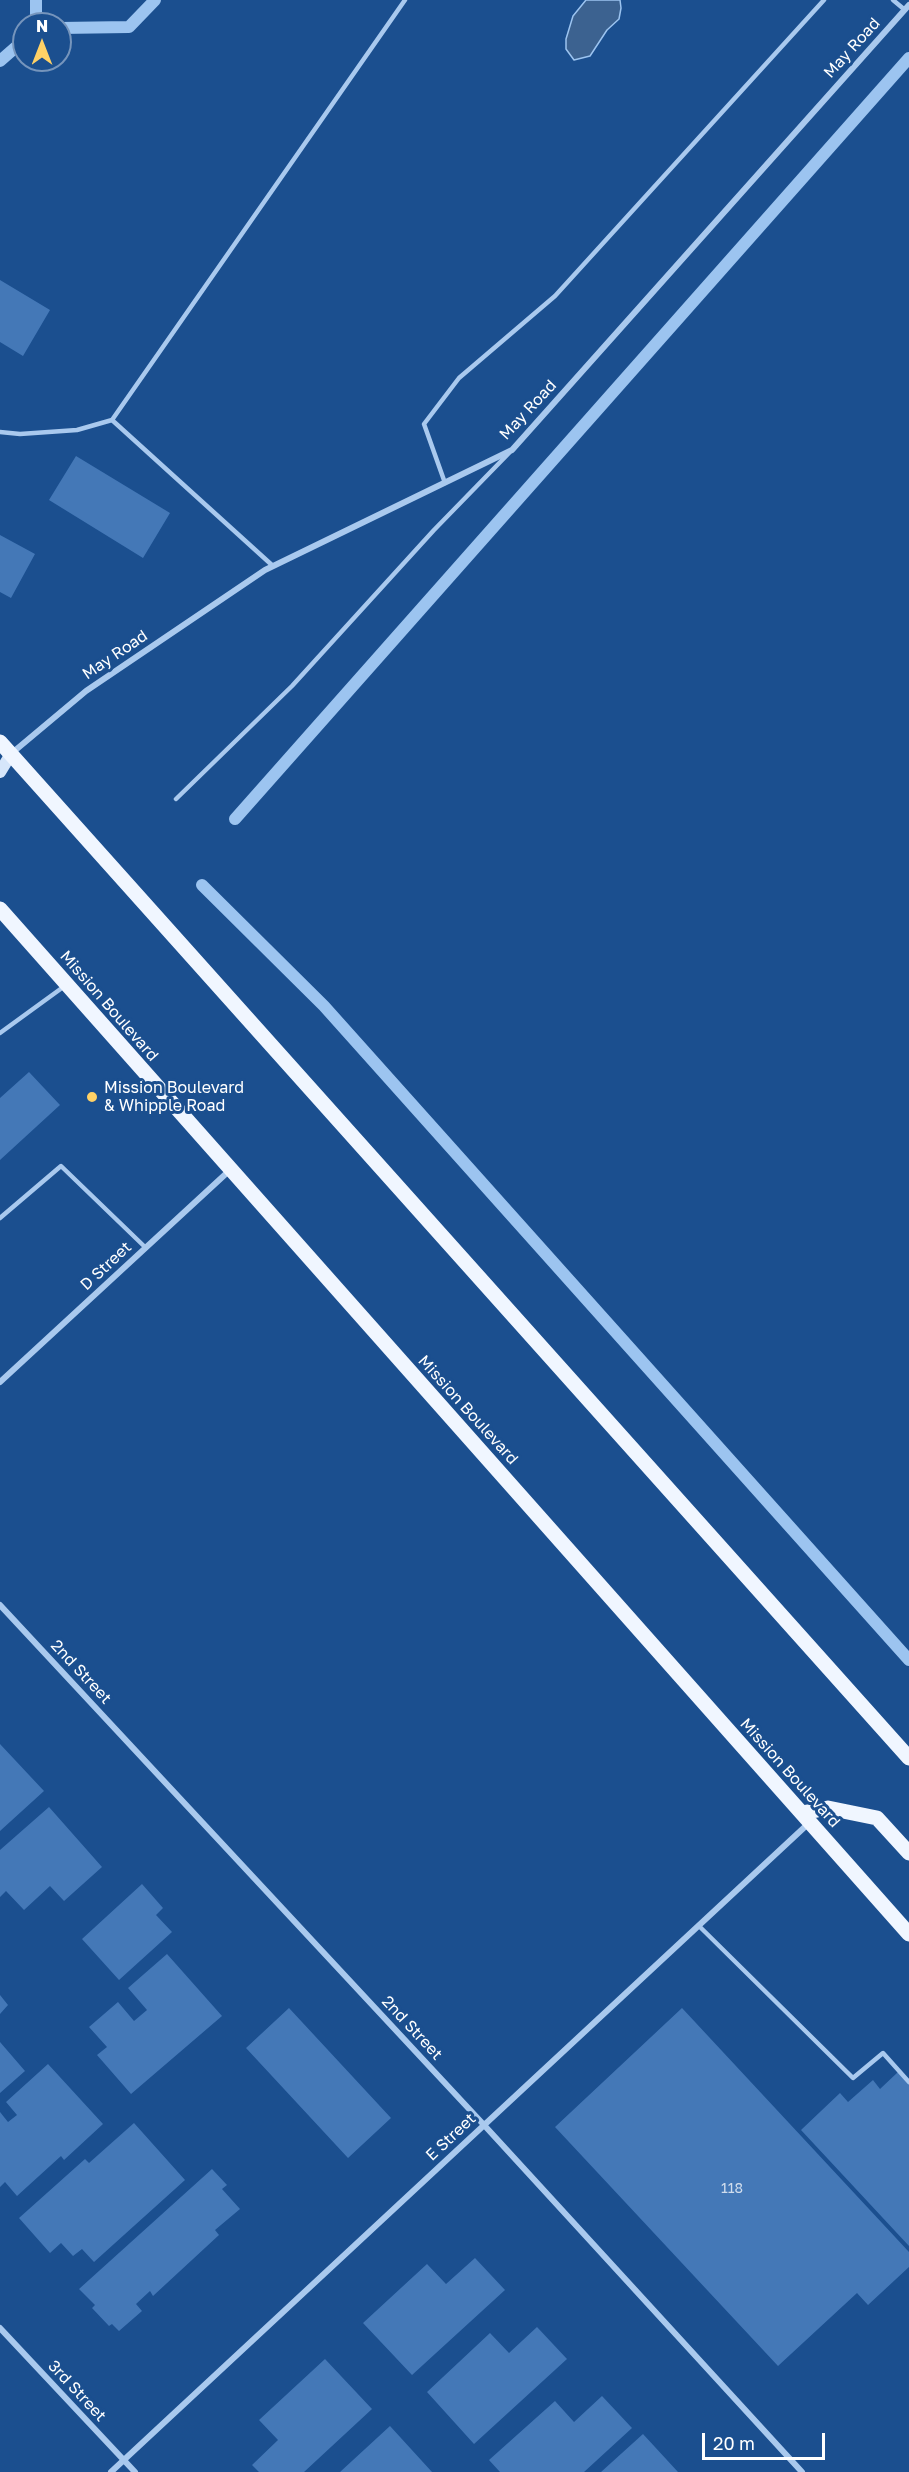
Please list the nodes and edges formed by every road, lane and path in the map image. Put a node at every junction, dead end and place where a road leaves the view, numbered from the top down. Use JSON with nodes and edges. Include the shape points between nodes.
{"nodes":[{"id":1,"x":405,"y":0,"type":"edge"},
{"id":2,"x":824,"y":0,"type":"edge"},
{"id":3,"x":892,"y":0,"type":"edge"},
{"id":4,"x":907,"y":7,"type":"edge"},
{"id":5,"x":112,"y":420,"type":"junction"},
{"id":6,"x":0,"y":432,"type":"edge"},
{"id":7,"x":512,"y":450,"type":"junction"},
{"id":8,"x":445,"y":483,"type":"junction"},
{"id":9,"x":273,"y":566,"type":"junction"},
{"id":10,"x":0,"y":742,"type":"edge"},
{"id":11,"x":6,"y":757,"type":"edge"},
{"id":12,"x":0,"y":772,"type":"edge"},
{"id":13,"x":176,"y":799,"type":"dead end"},
{"id":14,"x":0,"y":909,"type":"edge"},
{"id":15,"x":67,"y":985,"type":"junction"},
{"id":16,"x":0,"y":1033,"type":"edge"},
{"id":17,"x":231,"y":1170,"type":"junction"},
{"id":18,"x":0,"y":1207,"type":"edge"},
{"id":19,"x":5,"y":1214,"type":"junction"},
{"id":20,"x":0,"y":1218,"type":"edge"},
{"id":21,"x":146,"y":1248,"type":"junction"},
{"id":22,"x":0,"y":1382,"type":"edge"},
{"id":23,"x":0,"y":1605,"type":"edge"},
{"id":24,"x":909,"y":1758,"type":"edge"},
{"id":25,"x":806,"y":1818,"type":"junction"},
{"id":26,"x":909,"y":1853,"type":"edge"},
{"id":27,"x":699,"y":1926,"type":"junction"},
{"id":28,"x":909,"y":1934,"type":"edge"},
{"id":29,"x":909,"y":2082,"type":"edge"},
{"id":30,"x":484,"y":2125,"type":"junction"},
{"id":31,"x":0,"y":2328,"type":"edge"},
{"id":32,"x":123,"y":2460,"type":"junction"},
{"id":33,"x":111,"y":2472,"type":"edge"},
{"id":34,"x":135,"y":2472,"type":"edge"},
{"id":35,"x":802,"y":2472,"type":"edge"}],
"edges":[{"from":1,"to":5,"type":"lane"},
{"from":2,"to":8,"type":"lane","via":[[555,296],[459,378],[424,424]]},
{"from":3,"to":4,"type":"lane"},
{"from":4,"to":7,"type":"street","name":"May Road"},
{"from":5,"to":6,"type":"lane","via":[[77,430],[21,435]]},
{"from":5,"to":9,"type":"lane"},
{"from":7,"to":8,"type":"street","name":"May Road"},
{"from":7,"to":13,"type":"lane","via":[[292,686]]},
{"from":8,"to":9,"type":"street","name":"May Road"},
{"from":9,"to":11,"type":"street","name":"May Road","via":[[86,691]]},
{"from":10,"to":11,"type":"main road"},
{"from":11,"to":12,"type":"main road"},
{"from":11,"to":24,"type":"main road"},
{"from":14,"to":15,"type":"main road","name":"Mission Boulevard"},
{"from":15,"to":16,"type":"lane"},
{"from":15,"to":17,"type":"main road","name":"Mission Boulevard"},
{"from":17,"to":21,"type":"street","name":"D Street"},
{"from":17,"to":25,"type":"main road","name":"Mission Boulevard"},
{"from":18,"to":19,"type":"lane"},
{"from":19,"to":20,"type":"lane"},
{"from":19,"to":21,"type":"lane","via":[[61,1166]]},
{"from":21,"to":22,"type":"street","name":"D Street"},
{"from":23,"to":30,"type":"street","name":"2nd Street"},
{"from":25,"to":26,"type":"main road","via":[[828,1808],[878,1818]]},
{"from":25,"to":27,"type":"street","name":"E Street"},
{"from":25,"to":28,"type":"main road","name":"Mission Boulevard"},
{"from":27,"to":29,"type":"lane","via":[[853,2078],[884,2053]]},
{"from":27,"to":30,"type":"street","name":"E Street"},
{"from":30,"to":32,"type":"street","name":"E Street"},
{"from":30,"to":35,"type":"street","name":"2nd Street"},
{"from":31,"to":32,"type":"street","name":"3rd Street"},
{"from":32,"to":33,"type":"street","name":"E Street"},
{"from":32,"to":34,"type":"street","name":"3rd Street"}]}
